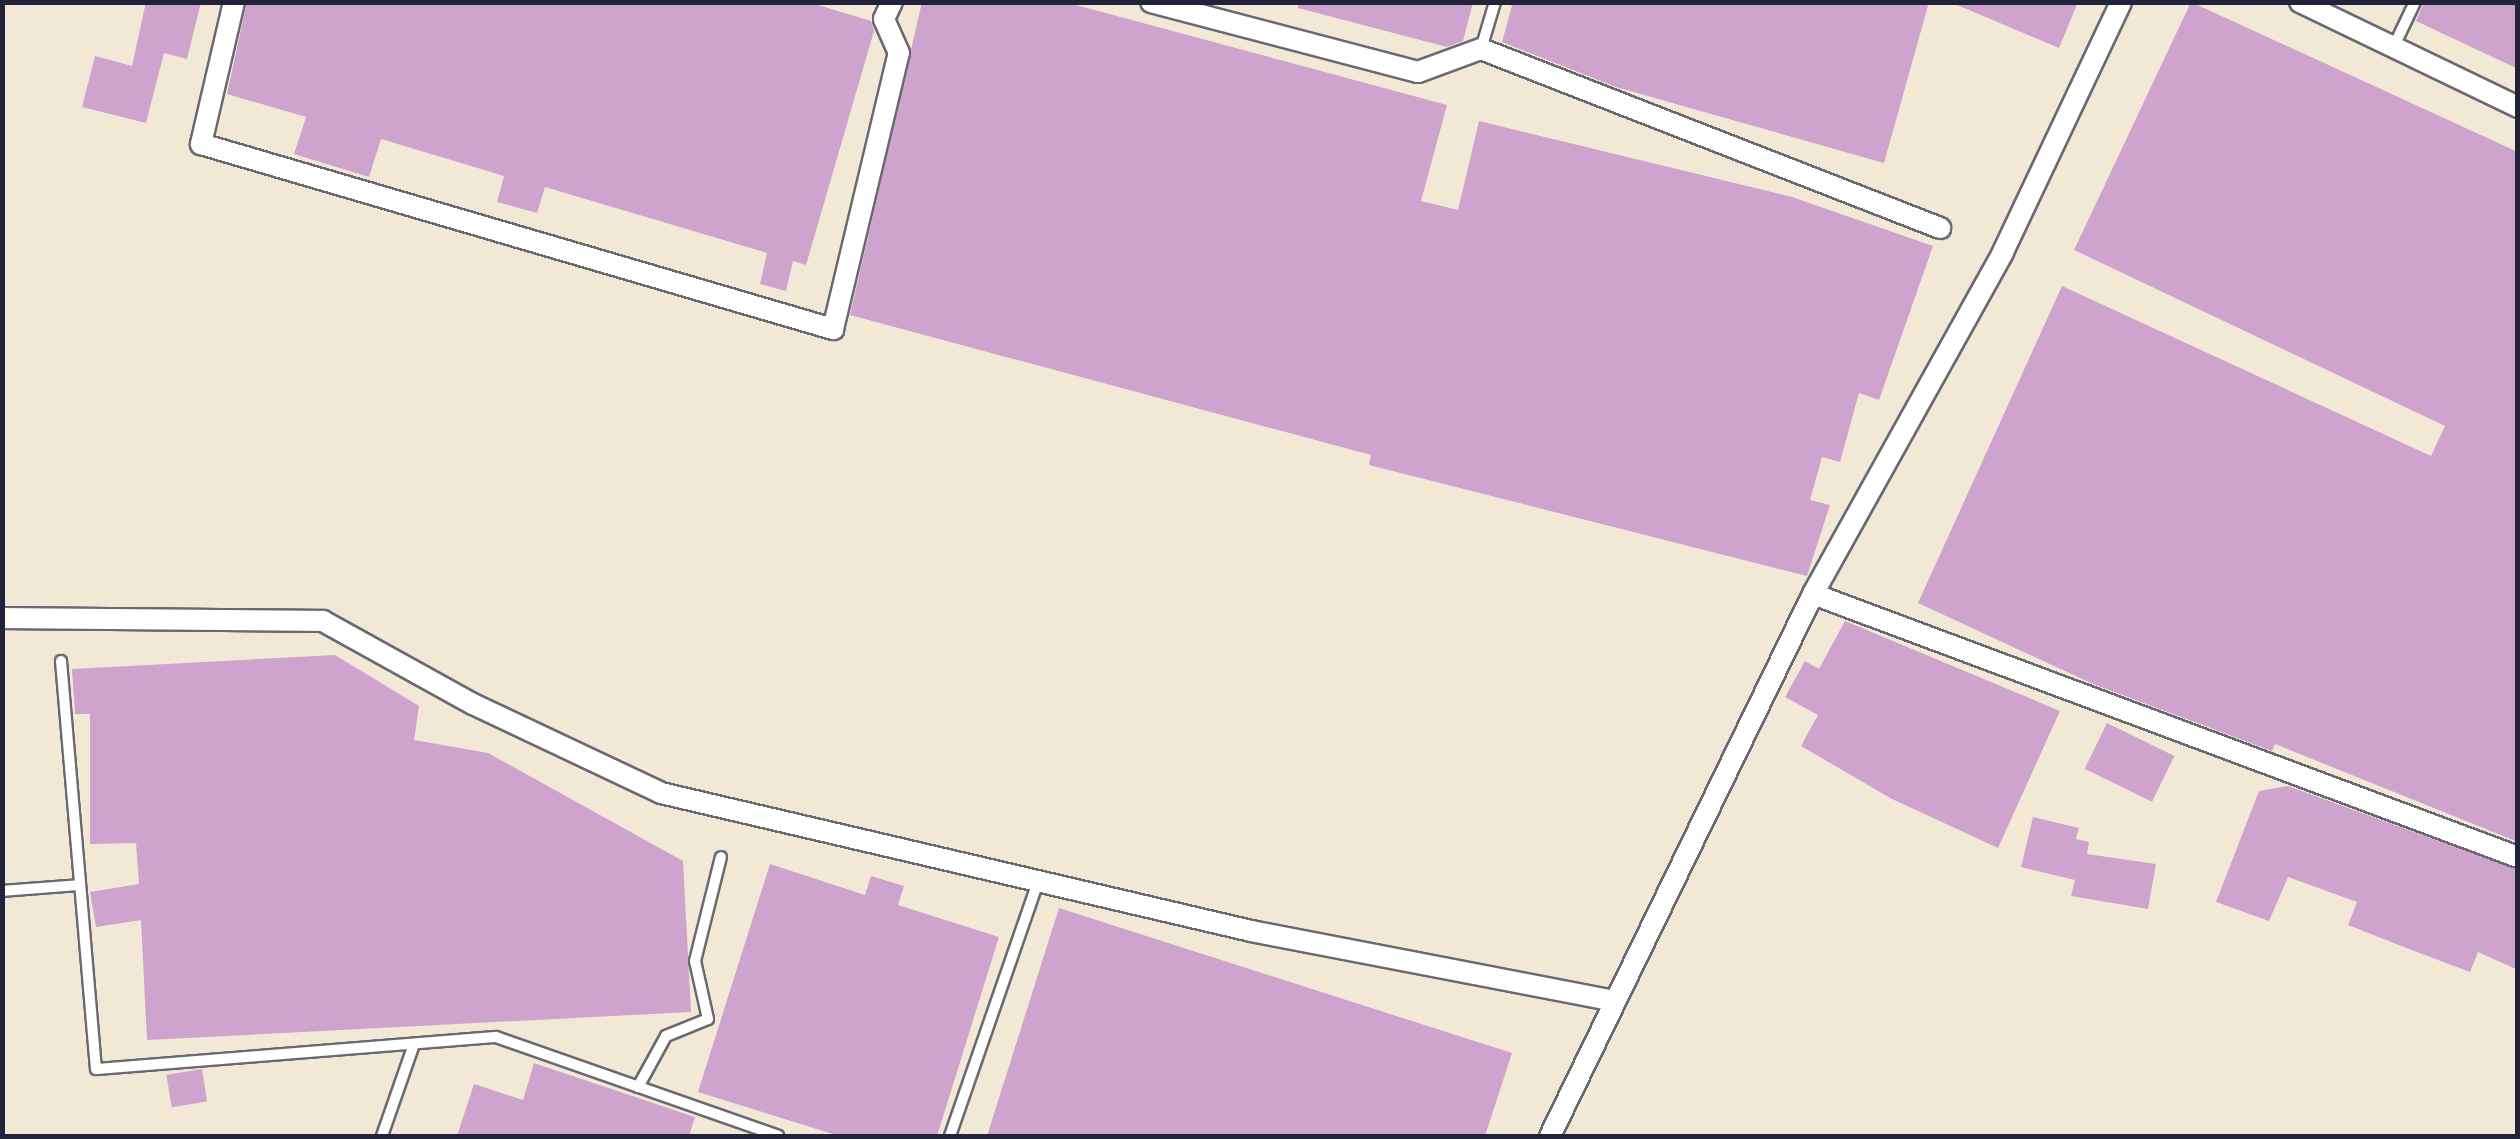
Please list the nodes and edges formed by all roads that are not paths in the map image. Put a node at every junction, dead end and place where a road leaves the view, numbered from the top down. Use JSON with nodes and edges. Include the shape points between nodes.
{"nodes":[{"id":1,"x":234,"y":2,"type":"edge"},
{"id":2,"x":892,"y":2,"type":"edge"},
{"id":3,"x":1151,"y":2,"type":"edge"},
{"id":4,"x":1495,"y":2,"type":"edge"},
{"id":5,"x":2121,"y":2,"type":"edge"},
{"id":6,"x":2300,"y":2,"type":"edge"},
{"id":7,"x":2415,"y":2,"type":"edge"},
{"id":8,"x":2394,"y":46,"type":"junction"},
{"id":9,"x":1481,"y":49,"type":"junction"},
{"id":10,"x":2518,"y":107,"type":"edge"},
{"id":11,"x":1940,"y":228,"type":"dead end"},
{"id":12,"x":1813,"y":594,"type":"junction"},
{"id":13,"x":2,"y":618,"type":"edge"},
{"id":14,"x":61,"y":661,"type":"dead end"},
{"id":15,"x":721,"y":857,"type":"dead end"},
{"id":16,"x":2518,"y":857,"type":"edge"},
{"id":17,"x":1038,"y":882,"type":"junction"},
{"id":18,"x":80,"y":885,"type":"junction"},
{"id":19,"x":2,"y":890,"type":"edge"},
{"id":20,"x":1611,"y":1000,"type":"junction"},
{"id":21,"x":414,"y":1044,"type":"junction"},
{"id":22,"x":638,"y":1087,"type":"junction"},
{"id":23,"x":382,"y":1136,"type":"edge"},
{"id":24,"x":778,"y":1136,"type":"edge"},
{"id":25,"x":950,"y":1136,"type":"edge"},
{"id":26,"x":1550,"y":1136,"type":"edge"}],
"edges":[{"from":1,"to":2,"type":"street","via":[[201,144],[833,329],[899,54],[884,19]]},
{"from":3,"to":9,"type":"street","via":[[1418,72]]},
{"from":4,"to":9,"type":"lane"},
{"from":5,"to":12,"type":"street","via":[[2003,252]]},
{"from":6,"to":8,"type":"street"},
{"from":7,"to":8,"type":"lane"},
{"from":8,"to":10,"type":"street"},
{"from":9,"to":11,"type":"street"},
{"from":12,"to":16,"type":"street"},
{"from":12,"to":20,"type":"street"},
{"from":13,"to":17,"type":"street","via":[[323,621],[473,704],[661,793]]},
{"from":14,"to":18,"type":"lane"},
{"from":15,"to":22,"type":"lane","via":[[695,960],[708,1019],[666,1036]]},
{"from":17,"to":20,"type":"street"},
{"from":17,"to":25,"type":"lane"},
{"from":18,"to":19,"type":"lane"},
{"from":18,"to":21,"type":"lane","via":[[96,1069]]},
{"from":20,"to":26,"type":"street"},
{"from":21,"to":22,"type":"lane","via":[[496,1037]]},
{"from":21,"to":23,"type":"lane"},
{"from":22,"to":24,"type":"lane"}]}
